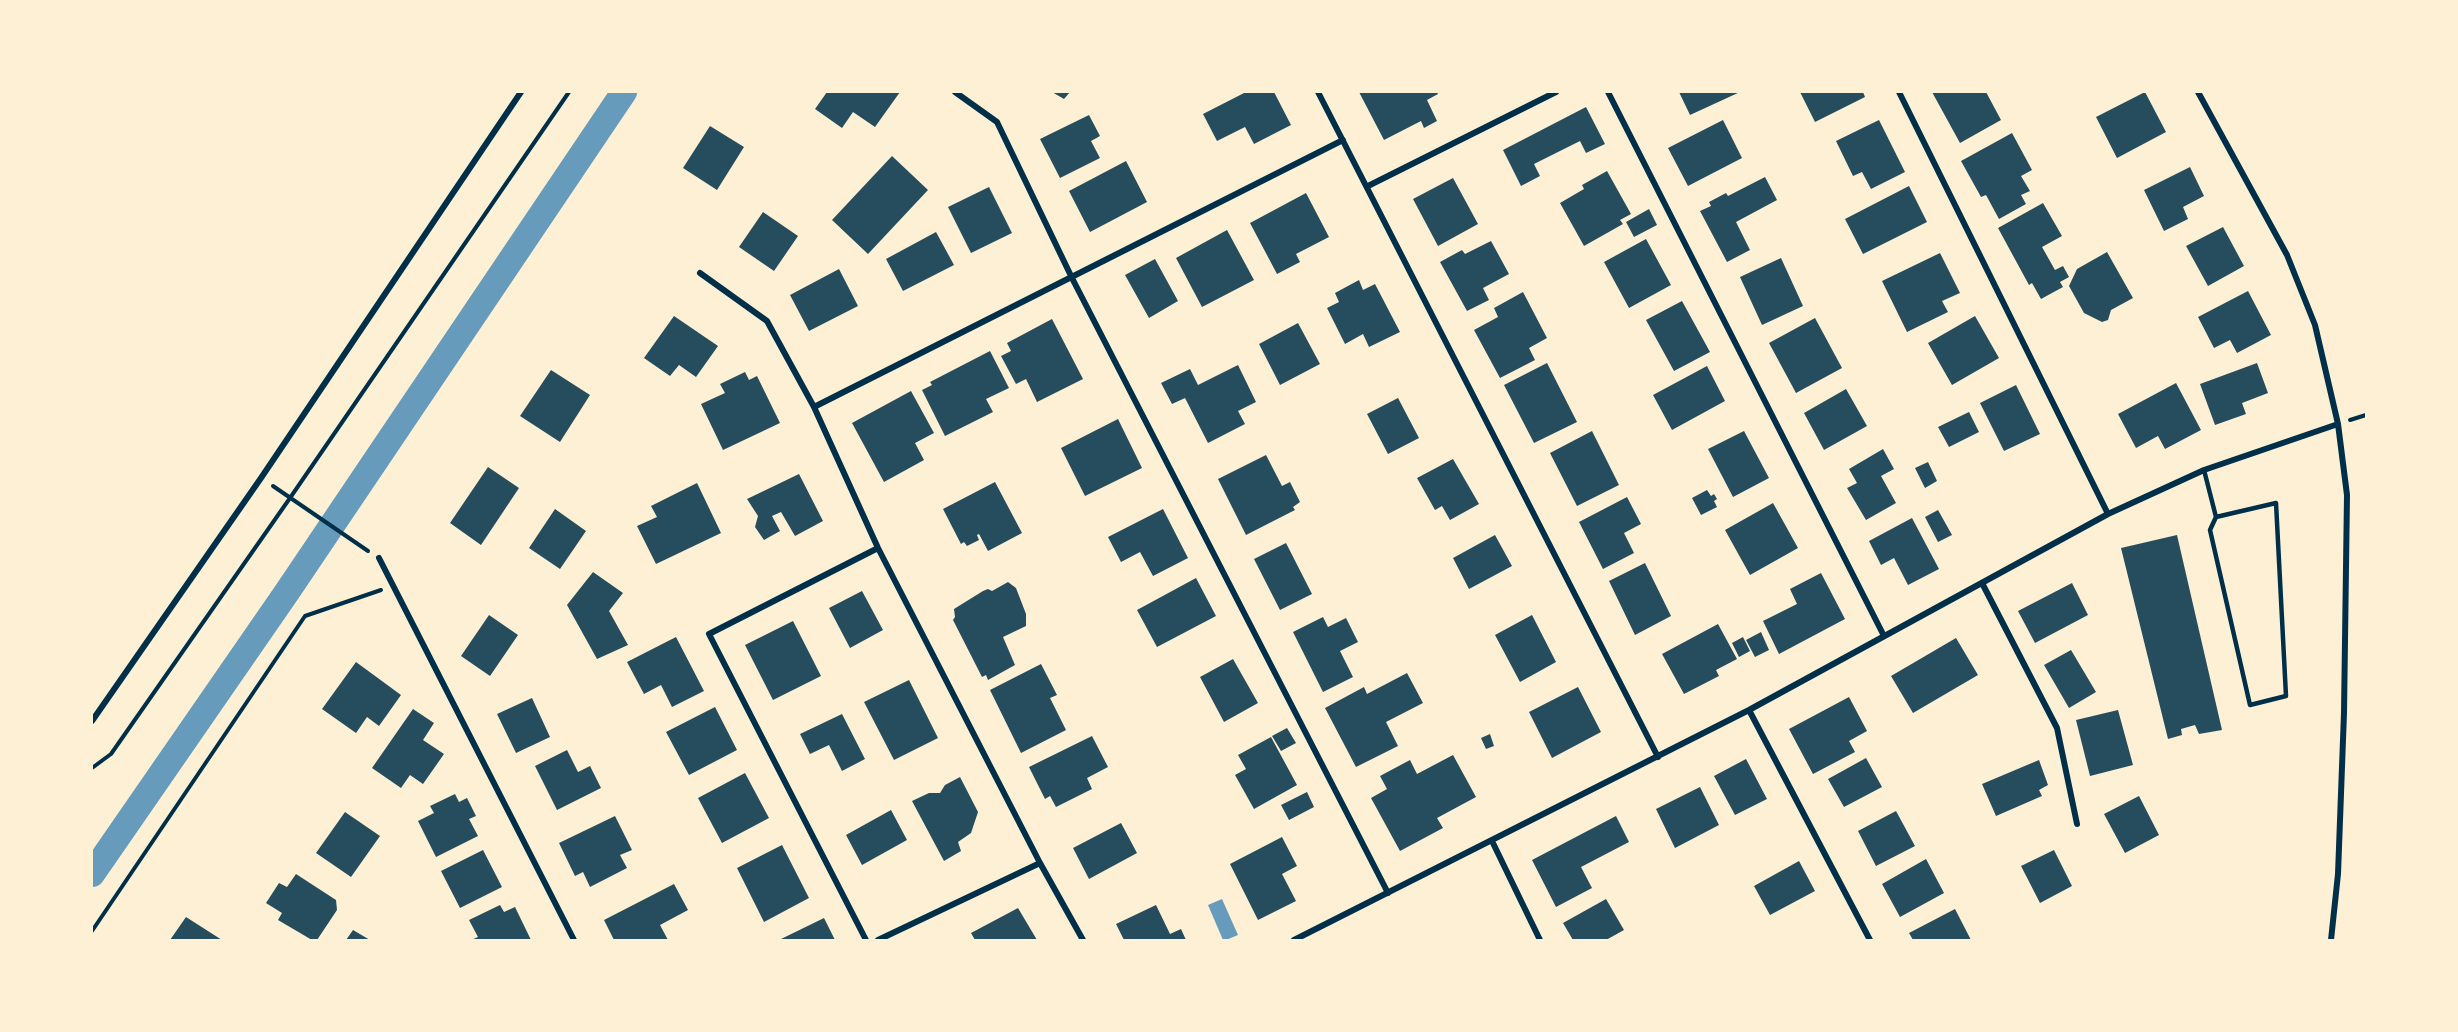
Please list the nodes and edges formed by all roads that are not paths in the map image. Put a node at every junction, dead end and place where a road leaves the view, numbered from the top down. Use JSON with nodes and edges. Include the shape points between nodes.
{"nodes":[{"id":1,"x":521,"y":92,"type":"edge"},
{"id":2,"x":956,"y":92,"type":"edge"},
{"id":3,"x":1318,"y":92,"type":"edge"},
{"id":4,"x":1556,"y":92,"type":"edge"},
{"id":5,"x":1608,"y":92,"type":"edge"},
{"id":6,"x":1899,"y":92,"type":"edge"},
{"id":7,"x":2198,"y":92,"type":"edge"},
{"id":8,"x":1343,"y":140,"type":"junction"},
{"id":9,"x":1368,"y":186,"type":"junction"},
{"id":10,"x":700,"y":273,"type":"dead end"},
{"id":11,"x":1072,"y":278,"type":"junction"},
{"id":12,"x":814,"y":407,"type":"junction"},
{"id":13,"x":2338,"y":423,"type":"junction"},
{"id":14,"x":2204,"y":470,"type":"junction"},
{"id":15,"x":2108,"y":514,"type":"junction"},
{"id":16,"x":2216,"y":517,"type":"junction"},
{"id":17,"x":878,"y":548,"type":"junction"},
{"id":18,"x":379,"y":558,"type":"dead end"},
{"id":19,"x":1982,"y":583,"type":"junction"},
{"id":20,"x":1884,"y":636,"type":"junction"},
{"id":21,"x":1749,"y":710,"type":"junction"},
{"id":22,"x":92,"y":721,"type":"edge"},
{"id":23,"x":1658,"y":757,"type":"junction"},
{"id":24,"x":2077,"y":824,"type":"dead end"},
{"id":25,"x":1492,"y":841,"type":"junction"},
{"id":26,"x":1040,"y":863,"type":"junction"},
{"id":27,"x":1388,"y":893,"type":"junction"},
{"id":28,"x":574,"y":940,"type":"edge"},
{"id":29,"x":866,"y":940,"type":"edge"},
{"id":30,"x":878,"y":940,"type":"edge"},
{"id":31,"x":1083,"y":940,"type":"edge"},
{"id":32,"x":1294,"y":940,"type":"edge"},
{"id":33,"x":1540,"y":940,"type":"edge"},
{"id":34,"x":1870,"y":940,"type":"edge"},
{"id":35,"x":2331,"y":940,"type":"edge"}],
"edges":[{"from":1,"to":22,"type":"street"},
{"from":2,"to":11,"type":"street","via":[[997,122]]},
{"from":3,"to":8,"type":"street"},
{"from":4,"to":9,"type":"street"},
{"from":5,"to":20,"type":"street"},
{"from":6,"to":15,"type":"street"},
{"from":7,"to":13,"type":"street","via":[[2287,255],[2315,325]]},
{"from":8,"to":9,"type":"street"},
{"from":8,"to":11,"type":"street"},
{"from":9,"to":23,"type":"street"},
{"from":10,"to":12,"type":"street","via":[[767,321]]},
{"from":11,"to":12,"type":"street"},
{"from":11,"to":27,"type":"street"},
{"from":12,"to":17,"type":"street"},
{"from":13,"to":14,"type":"street"},
{"from":13,"to":35,"type":"street","via":[[2347,495],[2344,713],[2338,874]]},
{"from":14,"to":15,"type":"street"},
{"from":14,"to":16,"type":"lane"},
{"from":15,"to":19,"type":"street"},
{"from":16,"to":16,"type":"lane","via":[[2276,503],[2286,696],[2250,705],[2210,530]]},
{"from":17,"to":26,"type":"street"},
{"from":17,"to":29,"type":"street","via":[[709,634]]},
{"from":18,"to":28,"type":"street"},
{"from":19,"to":20,"type":"street"},
{"from":19,"to":24,"type":"street","via":[[2057,728]]},
{"from":20,"to":21,"type":"street"},
{"from":21,"to":23,"type":"street"},
{"from":21,"to":34,"type":"street"},
{"from":23,"to":25,"type":"street"},
{"from":25,"to":27,"type":"street"},
{"from":25,"to":33,"type":"street"},
{"from":26,"to":30,"type":"street"},
{"from":26,"to":31,"type":"street"},
{"from":27,"to":32,"type":"street"}]}
